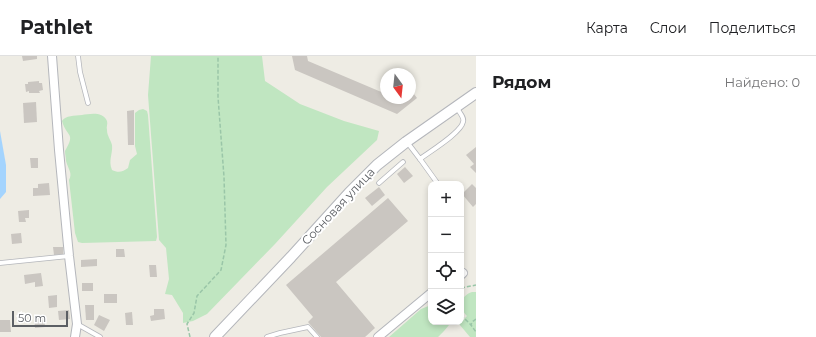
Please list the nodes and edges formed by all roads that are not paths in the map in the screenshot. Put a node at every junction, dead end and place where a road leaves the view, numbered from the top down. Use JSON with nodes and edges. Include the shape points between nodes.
{"nodes":[{"id":1,"x":52,"y":56,"type":"edge"},
{"id":2,"x":78,"y":56,"type":"edge"},
{"id":3,"x":476,"y":92,"type":"edge"},
{"id":4,"x":88,"y":104,"type":"dead end"},
{"id":5,"x":456,"y":106,"type":"junction"},
{"id":6,"x":406,"y":142,"type":"junction"},
{"id":7,"x":420,"y":159,"type":"junction"},
{"id":8,"x":403,"y":162,"type":"dead end"},
{"id":9,"x":436,"y":181,"type":"edge"},
{"id":10,"x":379,"y":183,"type":"dead end"},
{"id":11,"x":69,"y":256,"type":"junction"},
{"id":12,"x":0,"y":263,"type":"edge"},
{"id":13,"x":428,"y":295,"type":"edge"},
{"id":14,"x":77,"y":324,"type":"junction"},
{"id":15,"x":75,"y":337,"type":"edge"},
{"id":16,"x":100,"y":337,"type":"edge"},
{"id":17,"x":215,"y":337,"type":"edge"},
{"id":18,"x":268,"y":337,"type":"edge"},
{"id":19,"x":317,"y":337,"type":"edge"},
{"id":20,"x":378,"y":337,"type":"edge"}],
"edges":[{"from":1,"to":11,"type":"street"},
{"from":2,"to":4,"type":"lane"},
{"from":3,"to":5,"type":"street","name":"Сосновая улица"},
{"from":5,"to":6,"type":"street","name":"Сосновая улица"},
{"from":5,"to":7,"type":"lane","via":[[463,119],[461,126]]},
{"from":6,"to":7,"type":"lane"},
{"from":6,"to":17,"type":"street","name":"Сосновая улица","via":[[370,172]]},
{"from":7,"to":9,"type":"lane"},
{"from":8,"to":10,"type":"lane"},
{"from":11,"to":12,"type":"lane"},
{"from":11,"to":14,"type":"street"},
{"from":13,"to":20,"type":"street"},
{"from":14,"to":15,"type":"street"},
{"from":14,"to":16,"type":"lane"},
{"from":18,"to":19,"type":"lane","via":[[308,328]]}]}
